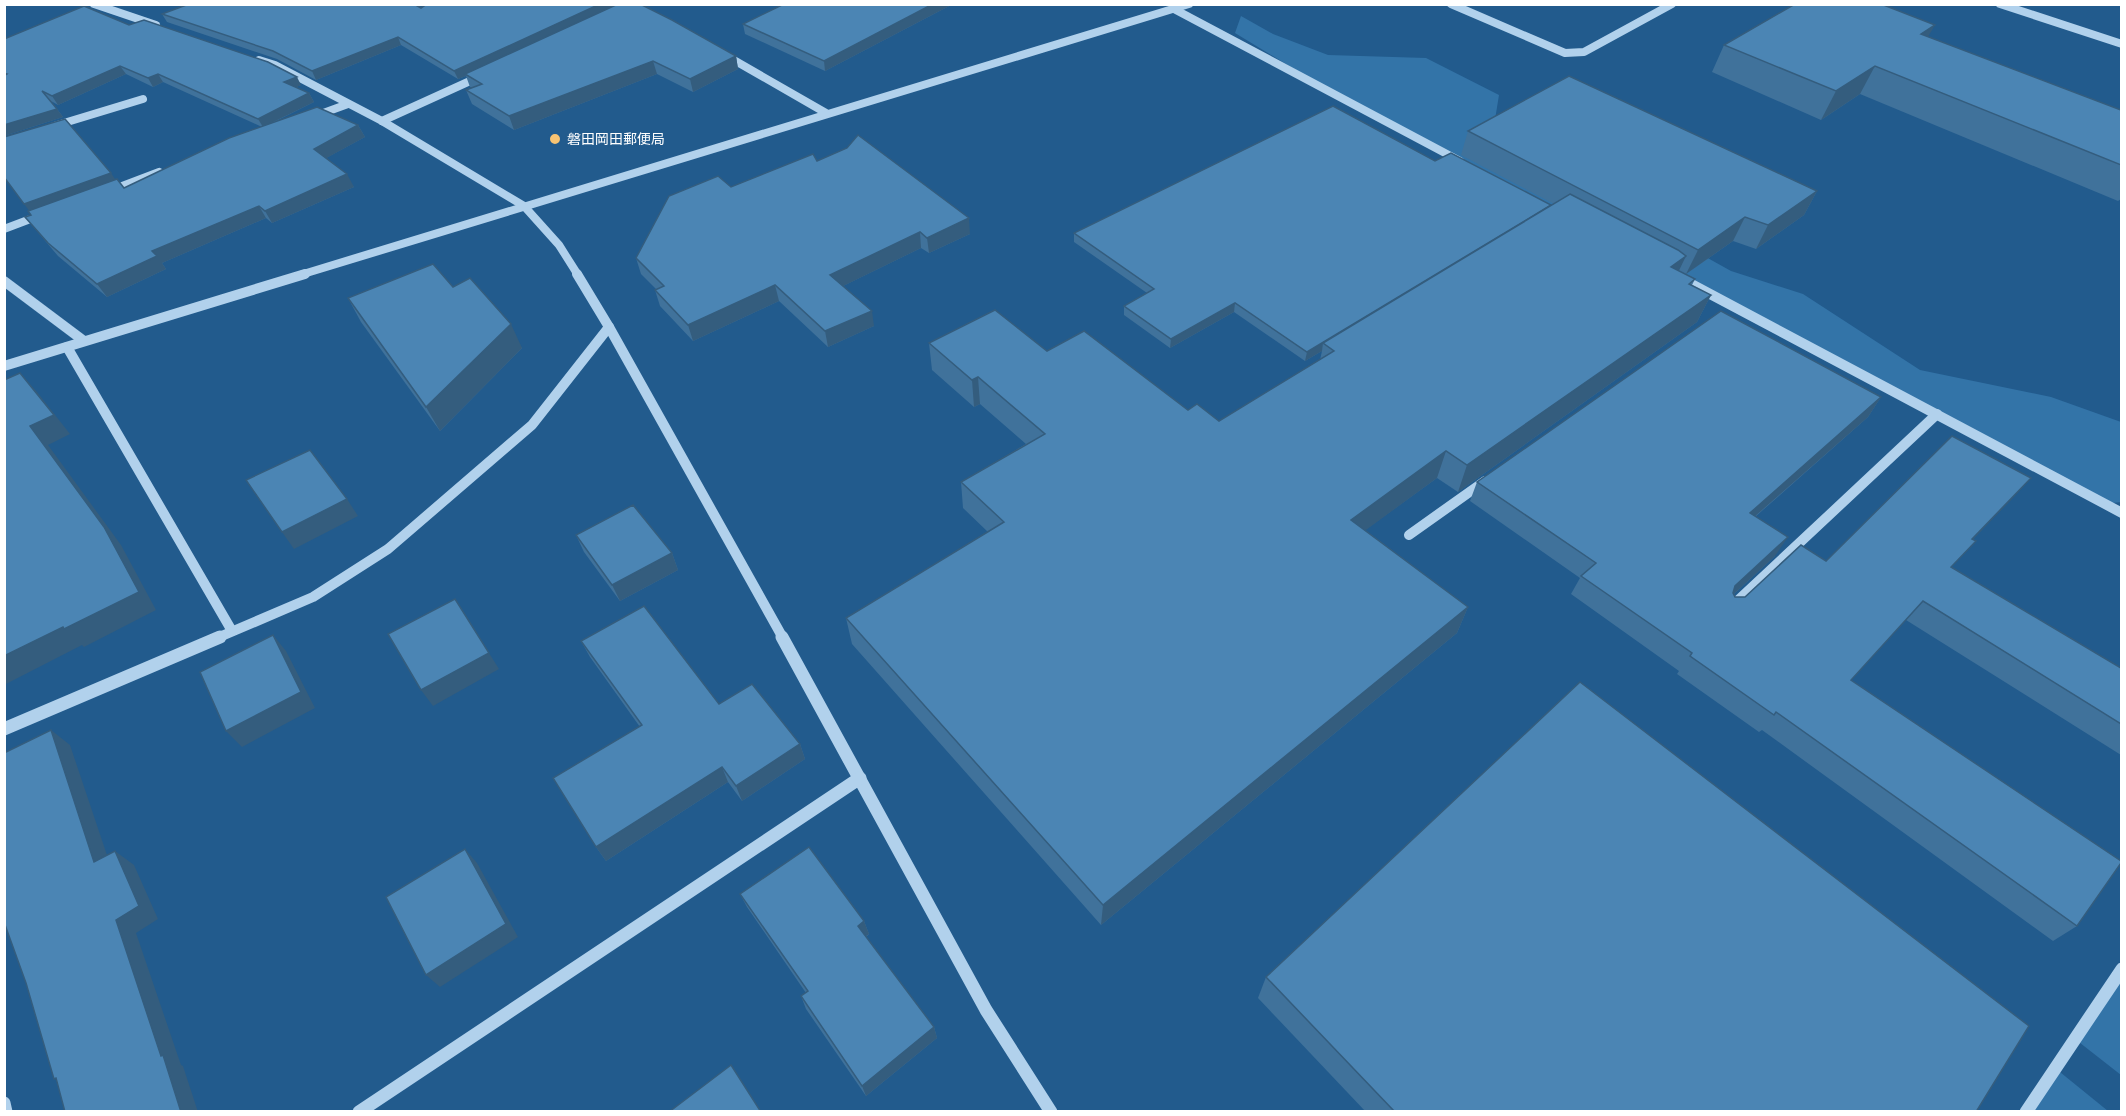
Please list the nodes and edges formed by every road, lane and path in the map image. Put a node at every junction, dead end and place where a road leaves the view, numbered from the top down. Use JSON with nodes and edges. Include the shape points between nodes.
{"nodes":[{"id":1,"x":94,"y":4,"type":"edge"},
{"id":2,"x":1189,"y":4,"type":"edge"},
{"id":3,"x":1451,"y":4,"type":"edge"},
{"id":4,"x":1672,"y":4,"type":"edge"},
{"id":5,"x":2000,"y":4,"type":"edge"},
{"id":6,"x":1174,"y":9,"type":"junction"},
{"id":7,"x":162,"y":27,"type":"edge"},
{"id":8,"x":2121,"y":44,"type":"edge"},
{"id":9,"x":717,"y":50,"type":"edge"},
{"id":10,"x":252,"y":57,"type":"edge"},
{"id":11,"x":488,"y":72,"type":"edge"},
{"id":12,"x":143,"y":99,"type":"dead end"},
{"id":13,"x":348,"y":104,"type":"junction"},
{"id":14,"x":826,"y":113,"type":"junction"},
{"id":15,"x":304,"y":120,"type":"edge"},
{"id":16,"x":382,"y":121,"type":"junction"},
{"id":17,"x":47,"y":129,"type":"edge"},
{"id":18,"x":1466,"y":165,"type":"edge"},
{"id":19,"x":171,"y":168,"type":"edge"},
{"id":20,"x":104,"y":192,"type":"edge"},
{"id":21,"x":524,"y":206,"type":"junction"},
{"id":22,"x":49,"y":212,"type":"edge"},
{"id":23,"x":4,"y":228,"type":"edge"},
{"id":24,"x":1671,"y":274,"type":"edge"},
{"id":25,"x":4,"y":281,"type":"edge"},
{"id":26,"x":1732,"y":306,"type":"junction"},
{"id":27,"x":1722,"y":313,"type":"edge"},
{"id":28,"x":609,"y":327,"type":"junction"},
{"id":29,"x":84,"y":341,"type":"junction"},
{"id":30,"x":67,"y":347,"type":"junction"},
{"id":31,"x":4,"y":366,"type":"edge"},
{"id":32,"x":1937,"y":414,"type":"junction"},
{"id":33,"x":1497,"y":472,"type":"edge"},
{"id":34,"x":2121,"y":513,"type":"edge"},
{"id":35,"x":1409,"y":535,"type":"dead end"},
{"id":36,"x":1727,"y":610,"type":"edge"},
{"id":37,"x":232,"y":631,"type":"junction"},
{"id":38,"x":4,"y":729,"type":"edge"},
{"id":39,"x":860,"y":778,"type":"junction"},
{"id":40,"x":2121,"y":969,"type":"edge"},
{"id":41,"x":4,"y":1103,"type":"edge"},
{"id":42,"x":6,"y":1112,"type":"edge"},
{"id":43,"x":358,"y":1112,"type":"edge"},
{"id":44,"x":1051,"y":1112,"type":"edge"},
{"id":45,"x":2026,"y":1112,"type":"edge"}],
"edges":[{"from":1,"to":7,"type":"street"},
{"from":2,"to":6,"type":"street"},
{"from":3,"to":4,"type":"street","via":[[1565,53],[1584,52]]},
{"from":5,"to":8,"type":"street"},
{"from":6,"to":14,"type":"street"},
{"from":6,"to":18,"type":"street"},
{"from":9,"to":14,"type":"street"},
{"from":10,"to":13,"type":"street"},
{"from":11,"to":16,"type":"street"},
{"from":12,"to":17,"type":"street"},
{"from":13,"to":15,"type":"street"},
{"from":13,"to":16,"type":"street"},
{"from":14,"to":21,"type":"street"},
{"from":16,"to":21,"type":"street"},
{"from":19,"to":20,"type":"street"},
{"from":21,"to":28,"type":"street","via":[[559,245]]},
{"from":21,"to":29,"type":"street"},
{"from":22,"to":23,"type":"street"},
{"from":24,"to":26,"type":"street"},
{"from":25,"to":29,"type":"street"},
{"from":26,"to":27,"type":"street"},
{"from":26,"to":32,"type":"street"},
{"from":28,"to":37,"type":"street","via":[[532,425],[388,549],[313,597]]},
{"from":28,"to":39,"type":"street"},
{"from":29,"to":30,"type":"street"},
{"from":30,"to":31,"type":"street"},
{"from":30,"to":37,"type":"street"},
{"from":32,"to":34,"type":"street"},
{"from":32,"to":36,"type":"street"},
{"from":33,"to":35,"type":"street"},
{"from":37,"to":38,"type":"street"},
{"from":39,"to":43,"type":"street"},
{"from":39,"to":44,"type":"street","via":[[986,1010]]},
{"from":40,"to":45,"type":"street"},
{"from":41,"to":42,"type":"street"}]}
